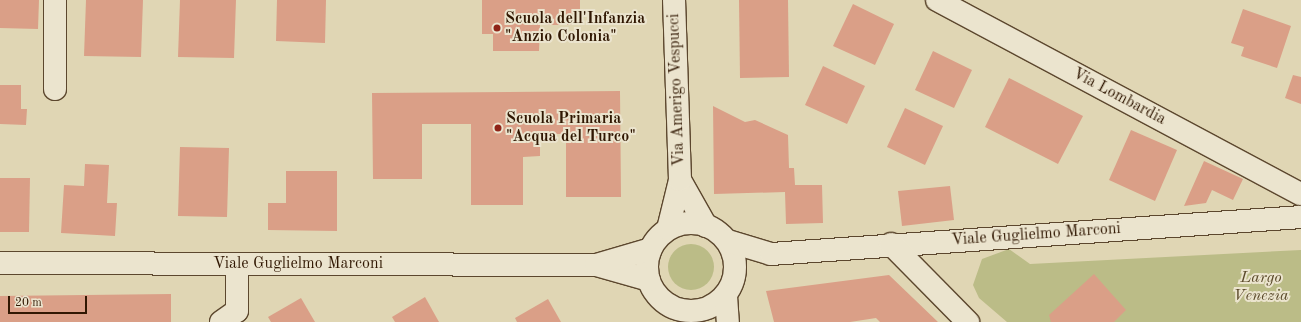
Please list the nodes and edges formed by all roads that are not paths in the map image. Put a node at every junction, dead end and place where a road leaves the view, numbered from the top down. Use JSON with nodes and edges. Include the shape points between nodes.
{"nodes":[{"id":1,"x":55,"y":0,"type":"edge"},
{"id":2,"x":674,"y":0,"type":"edge"},
{"id":3,"x":937,"y":0,"type":"edge"},
{"id":4,"x":55,"y":90,"type":"dead end"},
{"id":5,"x":680,"y":180,"type":"junction"},
{"id":6,"x":1301,"y":194,"type":"edge"},
{"id":7,"x":1301,"y":217,"type":"edge"},
{"id":8,"x":706,"y":226,"type":"junction"},
{"id":9,"x":668,"y":229,"type":"junction"},
{"id":10,"x":728,"y":242,"type":"junction"},
{"id":11,"x":891,"y":244,"type":"junction"},
{"id":12,"x":651,"y":249,"type":"junction"},
{"id":13,"x":772,"y":254,"type":"junction"},
{"id":14,"x":0,"y":263,"type":"edge"},
{"id":15,"x":237,"y":264,"type":"junction"},
{"id":16,"x":596,"y":265,"type":"junction"},
{"id":17,"x":735,"y":274,"type":"junction"},
{"id":18,"x":649,"y":280,"type":"junction"},
{"id":19,"x":714,"y":308,"type":"edge"},
{"id":20,"x":668,"y":313,"type":"edge"},
{"id":21,"x":234,"y":318,"type":"edge"},
{"id":22,"x":728,"y":322,"type":"edge"},
{"id":23,"x":968,"y":322,"type":"edge"}],
"edges":[{"from":1,"to":4,"type":"street"},
{"from":2,"to":5,"type":"street","name":"Via Amerigo Vespucci"},
{"from":3,"to":6,"type":"street","name":"Via Lombardia"},
{"from":5,"to":8,"type":"street","name":"Via Amerigo Vespucci"},
{"from":5,"to":9,"type":"street","name":"Via Amerigo Vespucci"},
{"from":7,"to":11,"type":"street","name":"Viale Guglielmo Marconi"},
{"from":8,"to":9,"type":"street","via":[[694,223]]},
{"from":8,"to":10,"type":"street"},
{"from":9,"to":12,"type":"street"},
{"from":10,"to":13,"type":"street","name":"Viale Guglielmo Marconi"},
{"from":10,"to":17,"type":"street","via":[[736,262]]},
{"from":11,"to":13,"type":"street","name":"Viale Guglielmo Marconi"},
{"from":11,"to":23,"type":"street"},
{"from":12,"to":16,"type":"street","name":"Viale Guglielmo Marconi"},
{"from":12,"to":18,"type":"street"},
{"from":13,"to":17,"type":"street","name":"Viale Guglielmo Marconi"},
{"from":14,"to":15,"type":"street","name":"Viale Guglielmo Marconi"},
{"from":15,"to":16,"type":"street","name":"Viale Guglielmo Marconi"},
{"from":15,"to":21,"type":"street"},
{"from":16,"to":18,"type":"street","name":"Viale Guglielmo Marconi"},
{"from":17,"to":19,"type":"street"},
{"from":18,"to":20,"type":"street"},
{"from":19,"to":20,"type":"street"},
{"from":19,"to":22,"type":"street"}]}
